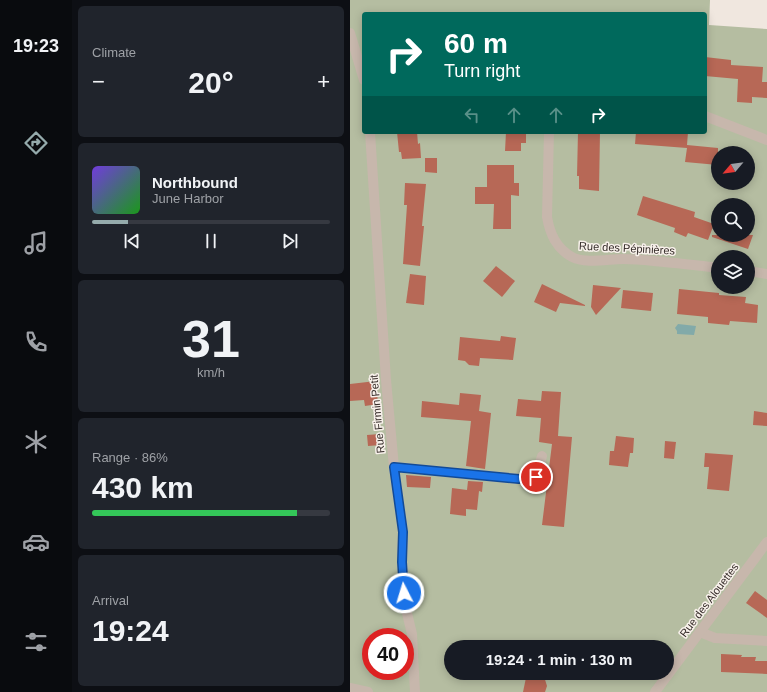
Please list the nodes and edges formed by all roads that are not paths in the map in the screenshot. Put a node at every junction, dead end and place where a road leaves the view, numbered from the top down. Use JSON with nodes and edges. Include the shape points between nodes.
{"nodes":[{"id":1,"x":350,"y":34,"type":"edge"},
{"id":2,"x":362,"y":73,"type":"edge"},
{"id":3,"x":707,"y":117,"type":"edge"},
{"id":4,"x":370,"y":134,"type":"edge"},
{"id":5,"x":549,"y":134,"type":"edge"},
{"id":6,"x":767,"y":140,"type":"edge"},
{"id":7,"x":711,"y":267,"type":"edge"},
{"id":8,"x":755,"y":273,"type":"edge"},
{"id":9,"x":767,"y":274,"type":"edge"},
{"id":10,"x":542,"y":456,"type":"dead end"},
{"id":11,"x":394,"y":467,"type":"junction"},
{"id":12,"x":767,"y":542,"type":"edge"},
{"id":13,"x":700,"y":632,"type":"junction"},
{"id":14,"x":767,"y":641,"type":"edge"},
{"id":15,"x":350,"y":688,"type":"edge"},
{"id":16,"x":368,"y":692,"type":"edge"},
{"id":17,"x":415,"y":692,"type":"edge"},
{"id":18,"x":655,"y":692,"type":"edge"}],
"edges":[{"from":1,"to":2,"type":"street"},
{"from":3,"to":6,"type":"street"},
{"from":4,"to":11,"type":"street","name":"Rue Firmin Petit"},
{"from":5,"to":7,"type":"street","name":"Rue des Pépinières","via":[[547,217],[549,228],[558,246],[566,253],[574,258],[592,260],[624,259]]},
{"from":8,"to":9,"type":"street"},
{"from":10,"to":11,"type":"street","via":[[536,477],[519,479]]},
{"from":11,"to":17,"type":"street","name":"Rue Firmin Petit","via":[[403,532],[402,562],[406,609],[412,634]]},
{"from":12,"to":13,"type":"street","name":"Rue des Alouettes"},
{"from":13,"to":14,"type":"street","via":[[715,638]]},
{"from":13,"to":18,"type":"street","name":"Rue des Alouettes"},
{"from":15,"to":16,"type":"street"}]}
